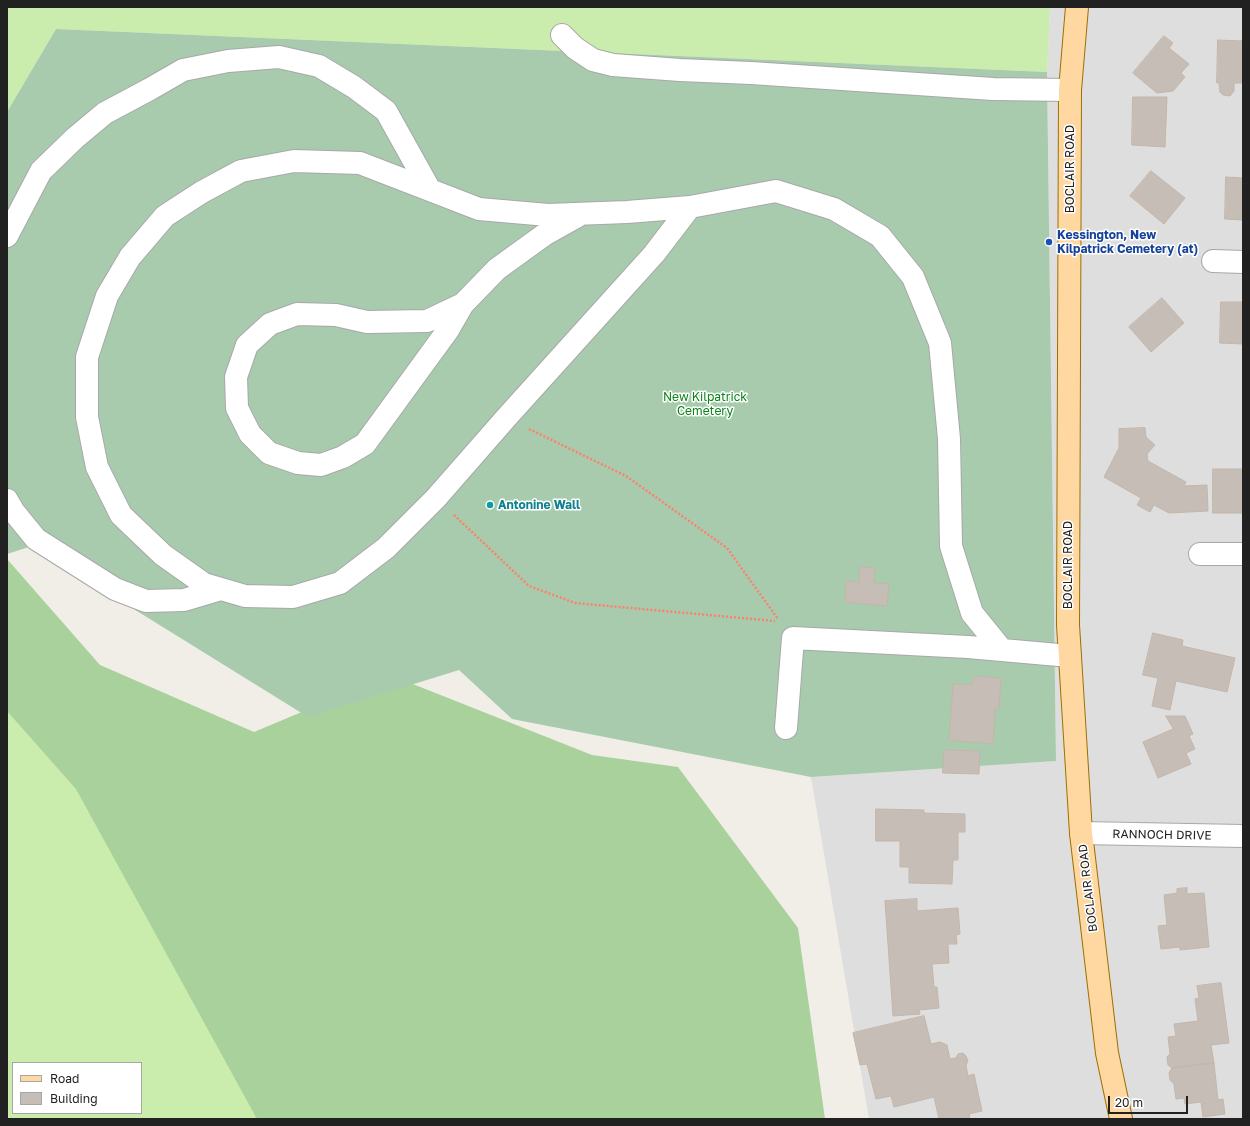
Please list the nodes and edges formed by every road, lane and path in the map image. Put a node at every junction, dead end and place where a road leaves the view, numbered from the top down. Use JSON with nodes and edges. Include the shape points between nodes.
{"nodes":[{"id":1,"x":1077,"y":7,"type":"edge"},
{"id":2,"x":562,"y":35,"type":"dead end"},
{"id":3,"x":1070,"y":90,"type":"junction"},
{"id":4,"x":430,"y":190,"type":"junction"},
{"id":5,"x":690,"y":207,"type":"junction"},
{"id":6,"x":583,"y":214,"type":"junction"},
{"id":7,"x":7,"y":236,"type":"edge"},
{"id":8,"x":1213,"y":261,"type":"dead end"},
{"id":9,"x":1243,"y":262,"type":"edge"},
{"id":10,"x":463,"y":304,"type":"junction"},
{"id":11,"x":506,"y":418,"type":"junction"},
{"id":12,"x":436,"y":498,"type":"junction"},
{"id":13,"x":7,"y":500,"type":"edge"},
{"id":14,"x":1200,"y":554,"type":"dead end"},
{"id":15,"x":1243,"y":554,"type":"edge"},
{"id":16,"x":221,"y":589,"type":"junction"},
{"id":17,"x":1002,"y":650,"type":"junction"},
{"id":18,"x":1070,"y":656,"type":"junction"},
{"id":19,"x":786,"y":728,"type":"dead end"},
{"id":20,"x":1081,"y":833,"type":"junction"},
{"id":21,"x":1243,"y":836,"type":"edge"},
{"id":22,"x":1121,"y":1119,"type":"edge"}],
"edges":[{"from":1,"to":3,"type":"main road","name":"BOCLAIR ROAD"},
{"from":2,"to":3,"type":"street","via":[[593,60],[613,65],[993,90]]},
{"from":3,"to":18,"type":"main road","name":"BOCLAIR ROAD"},
{"from":4,"to":6,"type":"street","via":[[478,209],[548,215]]},
{"from":4,"to":7,"type":"street","via":[[386,111],[354,87],[319,66],[279,57],[228,61],[183,70],[105,113],[41,171]]},
{"from":4,"to":16,"type":"street","via":[[360,162],[294,161],[241,171],[165,216],[130,257],[107,296],[87,357],[87,417],[97,467],[121,514],[162,554],[204,584]]},
{"from":5,"to":6,"type":"street"},
{"from":5,"to":11,"type":"street","via":[[654,254]]},
{"from":5,"to":17,"type":"street","via":[[776,191],[834,209],[880,236],[913,277],[940,343],[949,439],[951,546],[972,613]]},
{"from":6,"to":10,"type":"street","via":[[544,235],[497,269]]},
{"from":8,"to":9,"type":"street"},
{"from":10,"to":10,"type":"street","via":[[426,321],[367,322],[336,315],[297,314],[270,324],[247,345],[236,377],[237,408],[250,434],[269,453],[298,463],[321,465],[343,457],[365,444],[448,330]]},
{"from":11,"to":12,"type":"street"},
{"from":11,"to":12,"type":"path","via":[[626,476],[727,548],[780,621],[575,603],[529,586]]},
{"from":12,"to":16,"type":"street","via":[[386,548],[340,583],[293,598],[245,596]]},
{"from":13,"to":16,"type":"street","via":[[36,539],[115,589],[146,601],[184,600]]},
{"from":14,"to":15,"type":"street"},
{"from":17,"to":18,"type":"street"},
{"from":17,"to":19,"type":"street","via":[[793,638]]},
{"from":18,"to":20,"type":"main road","name":"BOCLAIR ROAD"},
{"from":20,"to":21,"type":"street","name":"RANNOCH DRIVE"},
{"from":20,"to":22,"type":"main road","name":"BOCLAIR ROAD","via":[[1107,1053]]}]}
